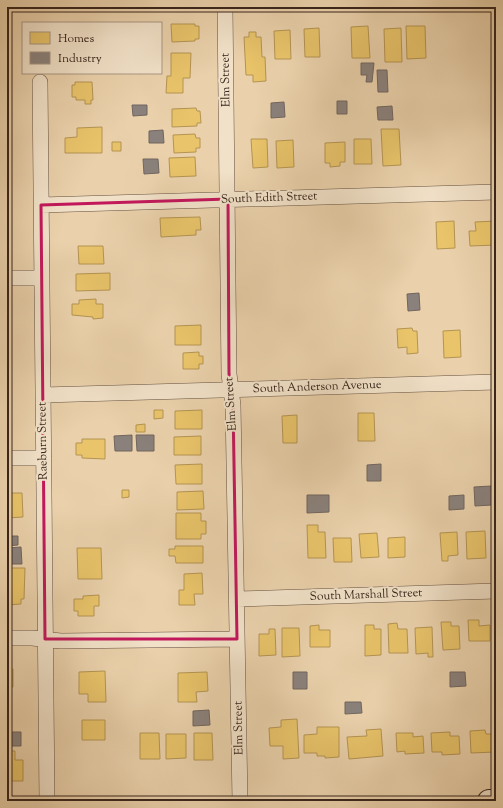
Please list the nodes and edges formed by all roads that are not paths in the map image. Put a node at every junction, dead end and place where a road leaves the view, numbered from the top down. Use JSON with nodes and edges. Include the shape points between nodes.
{"nodes":[{"id":1,"x":226,"y":7,"type":"edge"},
{"id":2,"x":40,"y":82,"type":"dead end"},
{"id":3,"x":496,"y":192,"type":"edge"},
{"id":4,"x":228,"y":199,"type":"junction"},
{"id":5,"x":41,"y":205,"type":"junction"},
{"id":6,"x":7,"y":278,"type":"edge"},
{"id":7,"x":42,"y":278,"type":"junction"},
{"id":8,"x":496,"y":382,"type":"edge"},
{"id":9,"x":231,"y":390,"type":"junction"},
{"id":10,"x":43,"y":395,"type":"junction"},
{"id":11,"x":7,"y":458,"type":"edge"},
{"id":12,"x":44,"y":458,"type":"junction"},
{"id":13,"x":496,"y":591,"type":"edge"},
{"id":14,"x":237,"y":600,"type":"junction"},
{"id":15,"x":7,"y":638,"type":"edge"},
{"id":16,"x":45,"y":639,"type":"junction"},
{"id":17,"x":237,"y":639,"type":"junction"},
{"id":18,"x":47,"y":801,"type":"edge"},
{"id":19,"x":240,"y":801,"type":"edge"},
{"id":20,"x":489,"y":801,"type":"edge"},
{"id":21,"x":496,"y":801,"type":"edge"}],
"edges":[{"from":1,"to":4,"type":"street","name":"Elm Street"},
{"from":2,"to":5,"type":"street","name":"Raeburn Street"},
{"from":3,"to":4,"type":"street","name":"South Edith Street"},
{"from":4,"to":5,"type":"street","name":"South Edith Street"},
{"from":4,"to":9,"type":"street","name":"Elm Street"},
{"from":5,"to":7,"type":"street","name":"Raeburn Street"},
{"from":6,"to":7,"type":"street"},
{"from":7,"to":10,"type":"street","name":"Raeburn Street"},
{"from":8,"to":9,"type":"street","name":"South Anderson Avenue"},
{"from":9,"to":10,"type":"street","name":"South Anderson Avenue"},
{"from":9,"to":14,"type":"street","name":"Elm Street"},
{"from":10,"to":12,"type":"street","name":"Raeburn Street"},
{"from":11,"to":12,"type":"street"},
{"from":12,"to":16,"type":"street","name":"Raeburn Street"},
{"from":13,"to":14,"type":"street","name":"South Marshall Street"},
{"from":14,"to":17,"type":"street","name":"Elm Street"},
{"from":15,"to":16,"type":"street"},
{"from":16,"to":17,"type":"street"},
{"from":16,"to":18,"type":"street","name":"Raeburn Street"},
{"from":17,"to":19,"type":"street","name":"Elm Street"},
{"from":20,"to":21,"type":"main road"}]}
